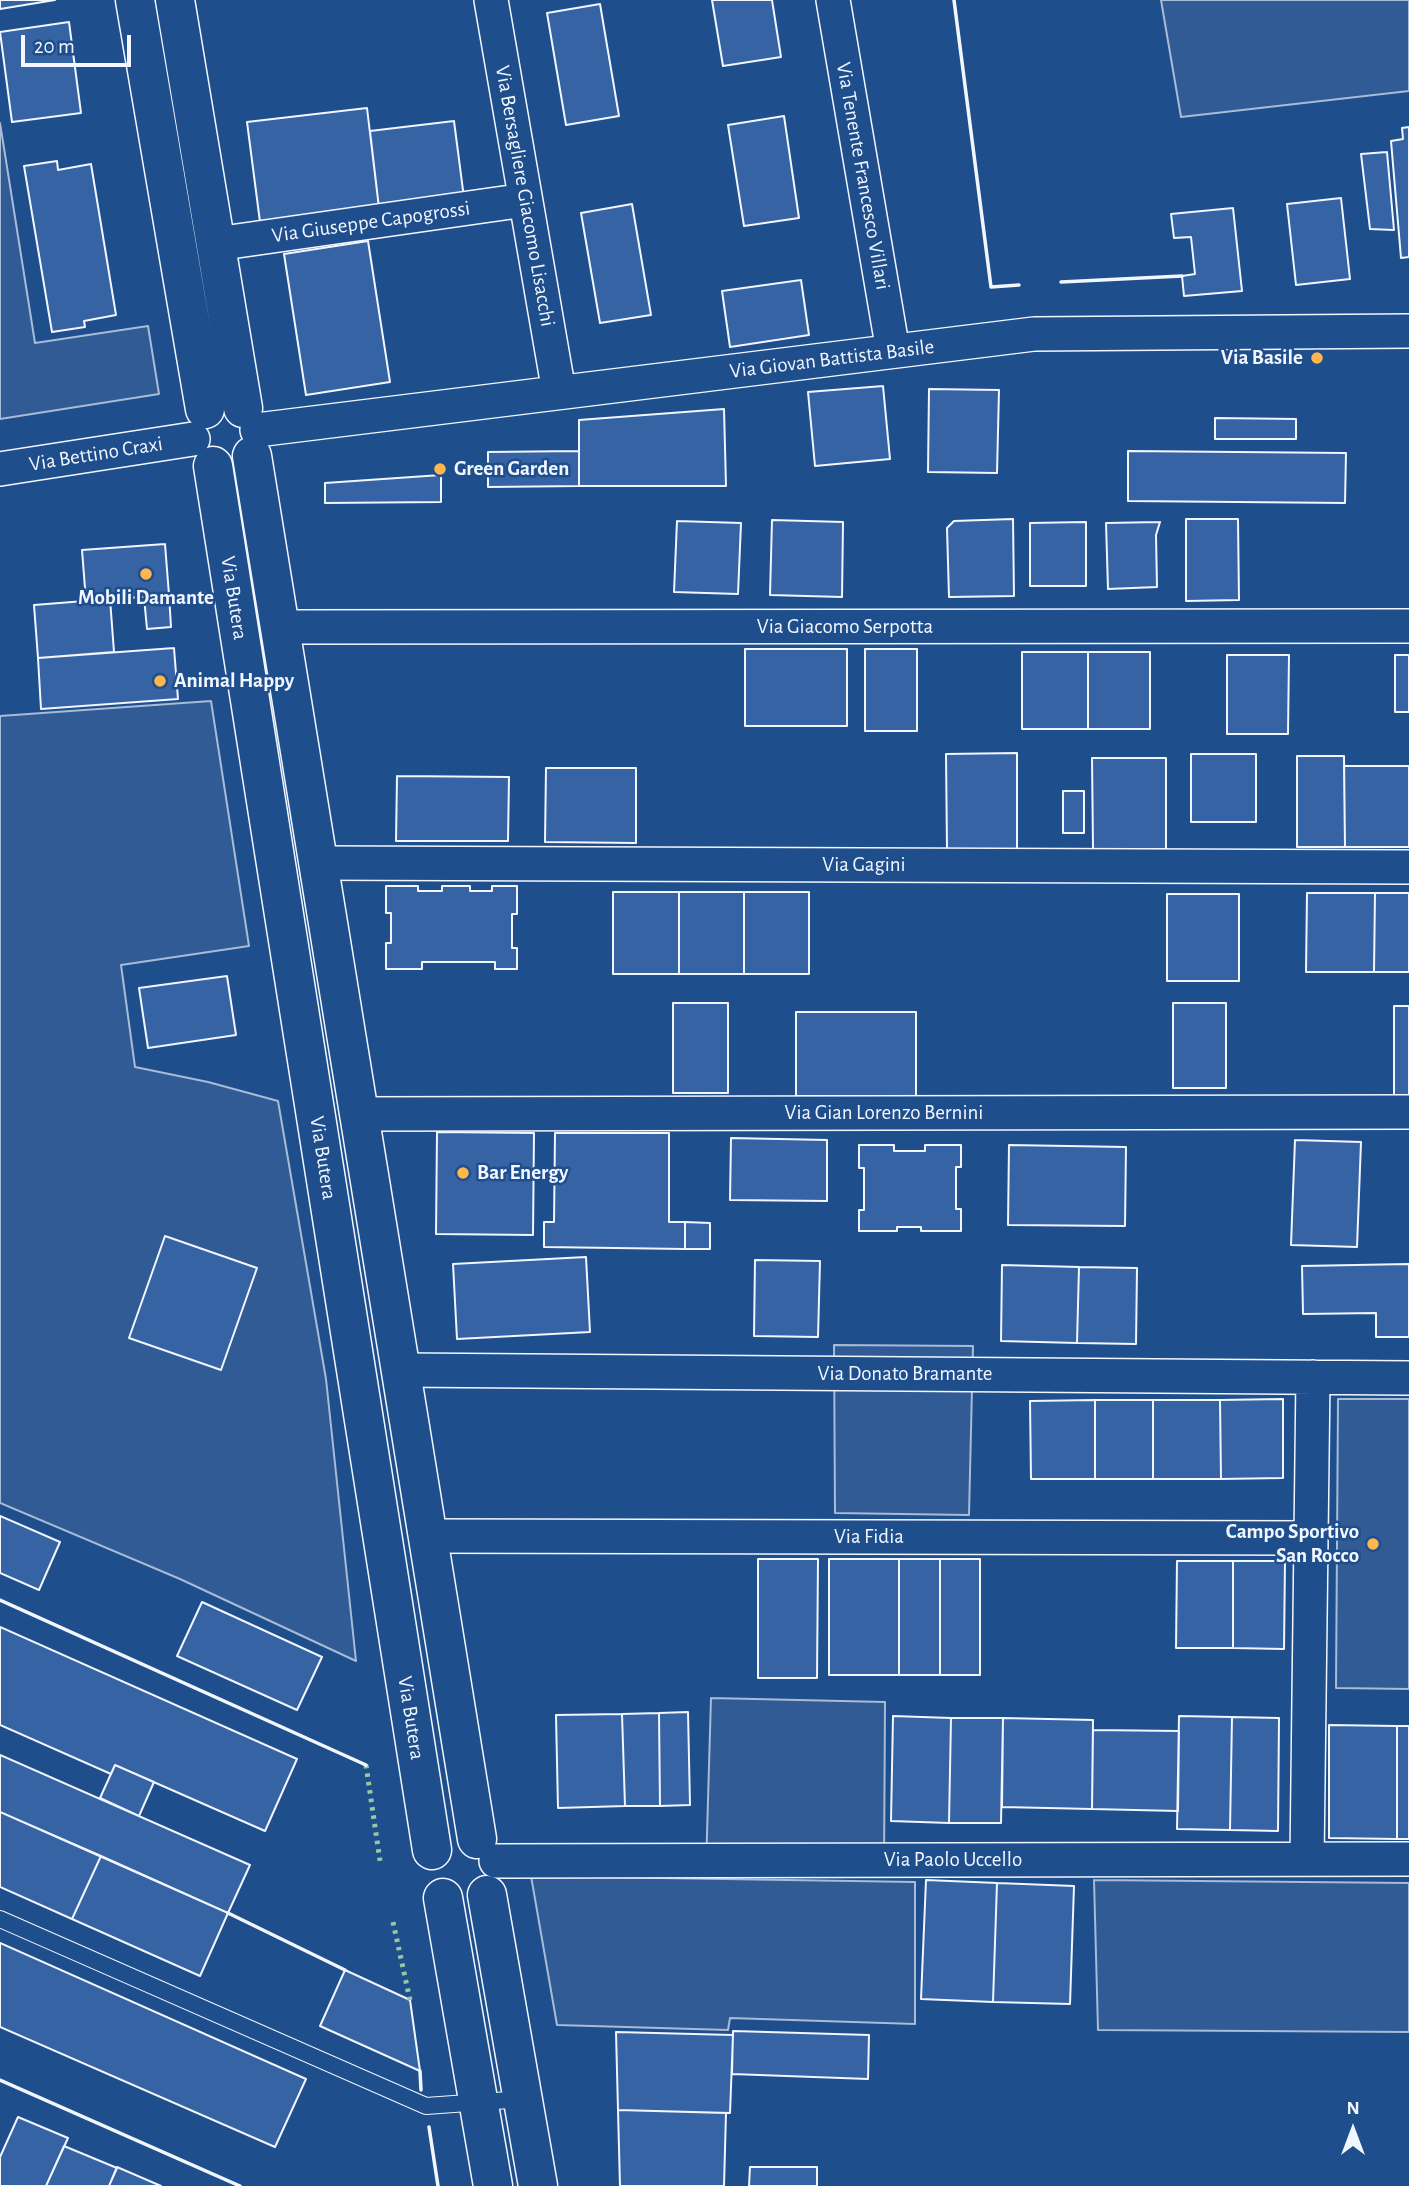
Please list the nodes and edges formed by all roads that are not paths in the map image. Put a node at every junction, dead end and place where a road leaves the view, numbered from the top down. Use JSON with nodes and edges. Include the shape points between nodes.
{"nodes":[{"id":1,"x":135,"y":0,"type":"edge"},
{"id":2,"x":175,"y":0,"type":"edge"},
{"id":3,"x":491,"y":0,"type":"edge"},
{"id":4,"x":833,"y":0,"type":"edge"},
{"id":5,"x":525,"y":200,"type":"junction"},
{"id":6,"x":216,"y":244,"type":"junction"},
{"id":7,"x":1409,"y":331,"type":"edge"},
{"id":8,"x":893,"y":351,"type":"junction"},
{"id":9,"x":559,"y":392,"type":"junction"},
{"id":10,"x":251,"y":431,"type":"junction"},
{"id":11,"x":204,"y":438,"type":"junction"},
{"id":12,"x":0,"y":468,"type":"edge"},
{"id":13,"x":1409,"y":626,"type":"edge"},
{"id":14,"x":280,"y":627,"type":"junction"},
{"id":15,"x":318,"y":863,"type":"junction"},
{"id":16,"x":1409,"y":867,"type":"edge"},
{"id":17,"x":1409,"y":1112,"type":"edge"},
{"id":18,"x":359,"y":1114,"type":"junction"},
{"id":19,"x":401,"y":1370,"type":"junction"},
{"id":20,"x":1313,"y":1377,"type":"junction"},
{"id":21,"x":1409,"y":1378,"type":"edge"},
{"id":22,"x":428,"y":1536,"type":"junction"},
{"id":23,"x":1311,"y":1538,"type":"junction"},
{"id":24,"x":432,"y":1850,"type":"junction"},
{"id":25,"x":1307,"y":1859,"type":"junction"},
{"id":26,"x":1409,"y":1859,"type":"edge"},
{"id":27,"x":487,"y":1865,"type":"junction"},
{"id":28,"x":443,"y":1898,"type":"junction"},
{"id":29,"x":0,"y":1919,"type":"edge"},
{"id":30,"x":523,"y":2099,"type":"junction"},
{"id":31,"x":478,"y":2103,"type":"junction"},
{"id":32,"x":493,"y":2186,"type":"edge"},
{"id":33,"x":538,"y":2186,"type":"edge"}],
"edges":[{"from":1,"to":11,"type":"main road","name":"Via Butera"},
{"from":2,"to":6,"type":"main road","name":"Via Butera"},
{"from":3,"to":5,"type":"street","name":"Via Bersagliere Giacomo Lisacchi"},
{"from":4,"to":8,"type":"street","name":"Via Tenente Francesco Villari"},
{"from":5,"to":6,"type":"street","name":"Via Giuseppe Capogrossi"},
{"from":5,"to":9,"type":"street","name":"Via Bersagliere Giacomo Lisacchi"},
{"from":6,"to":10,"type":"main road","name":"Via Butera"},
{"from":7,"to":8,"type":"street","name":"Via Giovan Battista Basile","via":[[1034,334]]},
{"from":8,"to":9,"type":"street","name":"Via Giovan Battista Basile"},
{"from":9,"to":10,"type":"street","name":"Via Giovan Battista Basile"},
{"from":10,"to":11,"type":"main road","via":[[230,403],[217,404]]},
{"from":10,"to":11,"type":"main road","via":[[240,464],[226,468]]},
{"from":10,"to":14,"type":"main road","name":"Via Butera"},
{"from":11,"to":12,"type":"street","name":"Via Bettino Craxi"},
{"from":11,"to":24,"type":"main road","name":"Via Butera"},
{"from":13,"to":14,"type":"street","name":"Via Giacomo Serpotta"},
{"from":14,"to":15,"type":"main road","name":"Via Butera"},
{"from":15,"to":16,"type":"street","name":"Via Gagini"},
{"from":15,"to":18,"type":"main road","name":"Via Butera"},
{"from":17,"to":18,"type":"street","name":"Via Gian Lorenzo Bernini"},
{"from":18,"to":19,"type":"main road","name":"Via Butera"},
{"from":19,"to":20,"type":"street","name":"Via Donato Bramante"},
{"from":19,"to":22,"type":"main road","name":"Via Butera"},
{"from":20,"to":21,"type":"street","name":"Via Donato Bramante"},
{"from":20,"to":23,"type":"street"},
{"from":22,"to":23,"type":"street","name":"Via Fidia"},
{"from":22,"to":27,"type":"main road","name":"Via Butera"},
{"from":23,"to":25,"type":"street"},
{"from":24,"to":27,"type":"main road","via":[[439,1842],[459,1835]]},
{"from":24,"to":28,"type":"main road","via":[[426,1871],[433,1891]]},
{"from":25,"to":26,"type":"street","name":"Via Paolo Uccello"},
{"from":25,"to":27,"type":"street","name":"Via Paolo Uccello"},
{"from":27,"to":28,"type":"main road","via":[[477,1902],[464,1905]]},
{"from":27,"to":30,"type":"main road","name":"Via Butera"},
{"from":28,"to":31,"type":"main road"},
{"from":29,"to":31,"type":"lane","via":[[426,2106]]},
{"from":30,"to":31,"type":"lane"},
{"from":30,"to":33,"type":"main road","name":"Via Butera"},
{"from":31,"to":32,"type":"main road"}]}
